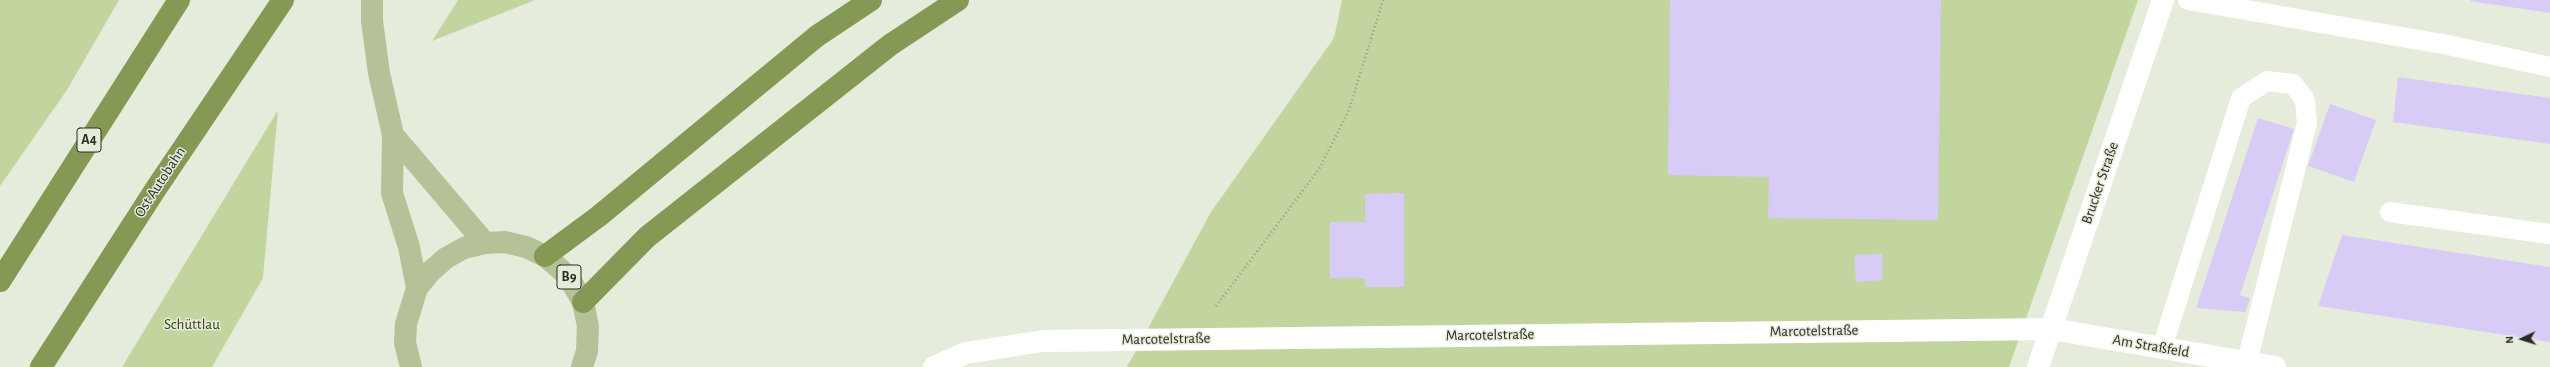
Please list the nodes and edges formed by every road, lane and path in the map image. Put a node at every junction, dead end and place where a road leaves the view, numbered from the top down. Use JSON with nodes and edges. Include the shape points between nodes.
{"nodes":[{"id":1,"x":179,"y":0,"type":"edge"},
{"id":2,"x":283,"y":0,"type":"edge"},
{"id":3,"x":372,"y":0,"type":"edge"},
{"id":4,"x":871,"y":0,"type":"edge"},
{"id":5,"x":958,"y":0,"type":"edge"},
{"id":6,"x":1383,"y":0,"type":"edge"},
{"id":7,"x":2163,"y":0,"type":"edge"},
{"id":8,"x":2188,"y":0,"type":"edge"},
{"id":9,"x":2550,"y":67,"type":"edge"},
{"id":10,"x":393,"y":135,"type":"junction"},
{"id":11,"x":2390,"y":212,"type":"dead end"},
{"id":12,"x":2550,"y":234,"type":"edge"},
{"id":13,"x":485,"y":242,"type":"junction"},
{"id":14,"x":545,"y":256,"type":"junction"},
{"id":15,"x":0,"y":281,"type":"edge"},
{"id":16,"x":417,"y":288,"type":"junction"},
{"id":17,"x":583,"y":302,"type":"junction"},
{"id":18,"x":2051,"y":329,"type":"junction"},
{"id":19,"x":1192,"y":339,"type":"junction"},
{"id":20,"x":2162,"y":348,"type":"junction"},
{"id":21,"x":2247,"y":362,"type":"junction"},
{"id":22,"x":409,"y":365,"type":"edge"},
{"id":23,"x":41,"y":367,"type":"edge"},
{"id":24,"x":582,"y":367,"type":"edge"},
{"id":25,"x":934,"y":367,"type":"edge"},
{"id":26,"x":2038,"y":367,"type":"edge"},
{"id":27,"x":2275,"y":367,"type":"edge"}],
"edges":[{"from":1,"to":15,"type":"highway","number":"A4"},
{"from":2,"to":23,"type":"highway","name":"Ost Autobahn","via":[[154,190]]},
{"from":3,"to":10,"type":"main road","number":"B9","via":[[372,21],[379,73]]},
{"from":4,"to":14,"type":"highway","via":[[817,36],[599,216]]},
{"from":5,"to":17,"type":"highway","via":[[890,45],[654,232]]},
{"from":6,"to":19,"type":"path","via":[[1349,110],[1319,169]]},
{"from":7,"to":18,"type":"street","name":"Brucker Straße"},
{"from":8,"to":9,"type":"lane","via":[[2448,45]]},
{"from":10,"to":13,"type":"main road","number":"B9"},
{"from":10,"to":16,"type":"main road","number":"B9","via":[[392,193],[409,247]]},
{"from":11,"to":12,"type":"lane"},
{"from":13,"to":14,"type":"main road","number":"B9","via":[[505,242],[526,247]]},
{"from":13,"to":16,"type":"main road","number":"B9","via":[[464,248],[446,258]]},
{"from":14,"to":17,"type":"main road","number":"B9","via":[[568,276]]},
{"from":16,"to":22,"type":"main road","number":"B9","via":[[406,324],[405,344]]},
{"from":17,"to":24,"type":"main road","number":"B9","via":[[588,326],[587,351]]},
{"from":18,"to":19,"type":"street","name":"Marcotelstraße"},
{"from":18,"to":20,"type":"street","name":"Am Straßfeld"},
{"from":18,"to":26,"type":"street","name":"Brucker Straße"},
{"from":19,"to":25,"type":"street","name":"Marcotelstraße","via":[[1043,340],[966,353]]},
{"from":20,"to":21,"type":"street","name":"Am Straßfeld"},
{"from":20,"to":21,"type":"lane","via":[[2241,98],[2267,81],[2294,84],[2305,100],[2306,123]]},
{"from":21,"to":27,"type":"street","name":"Am Straßfeld"}]}
